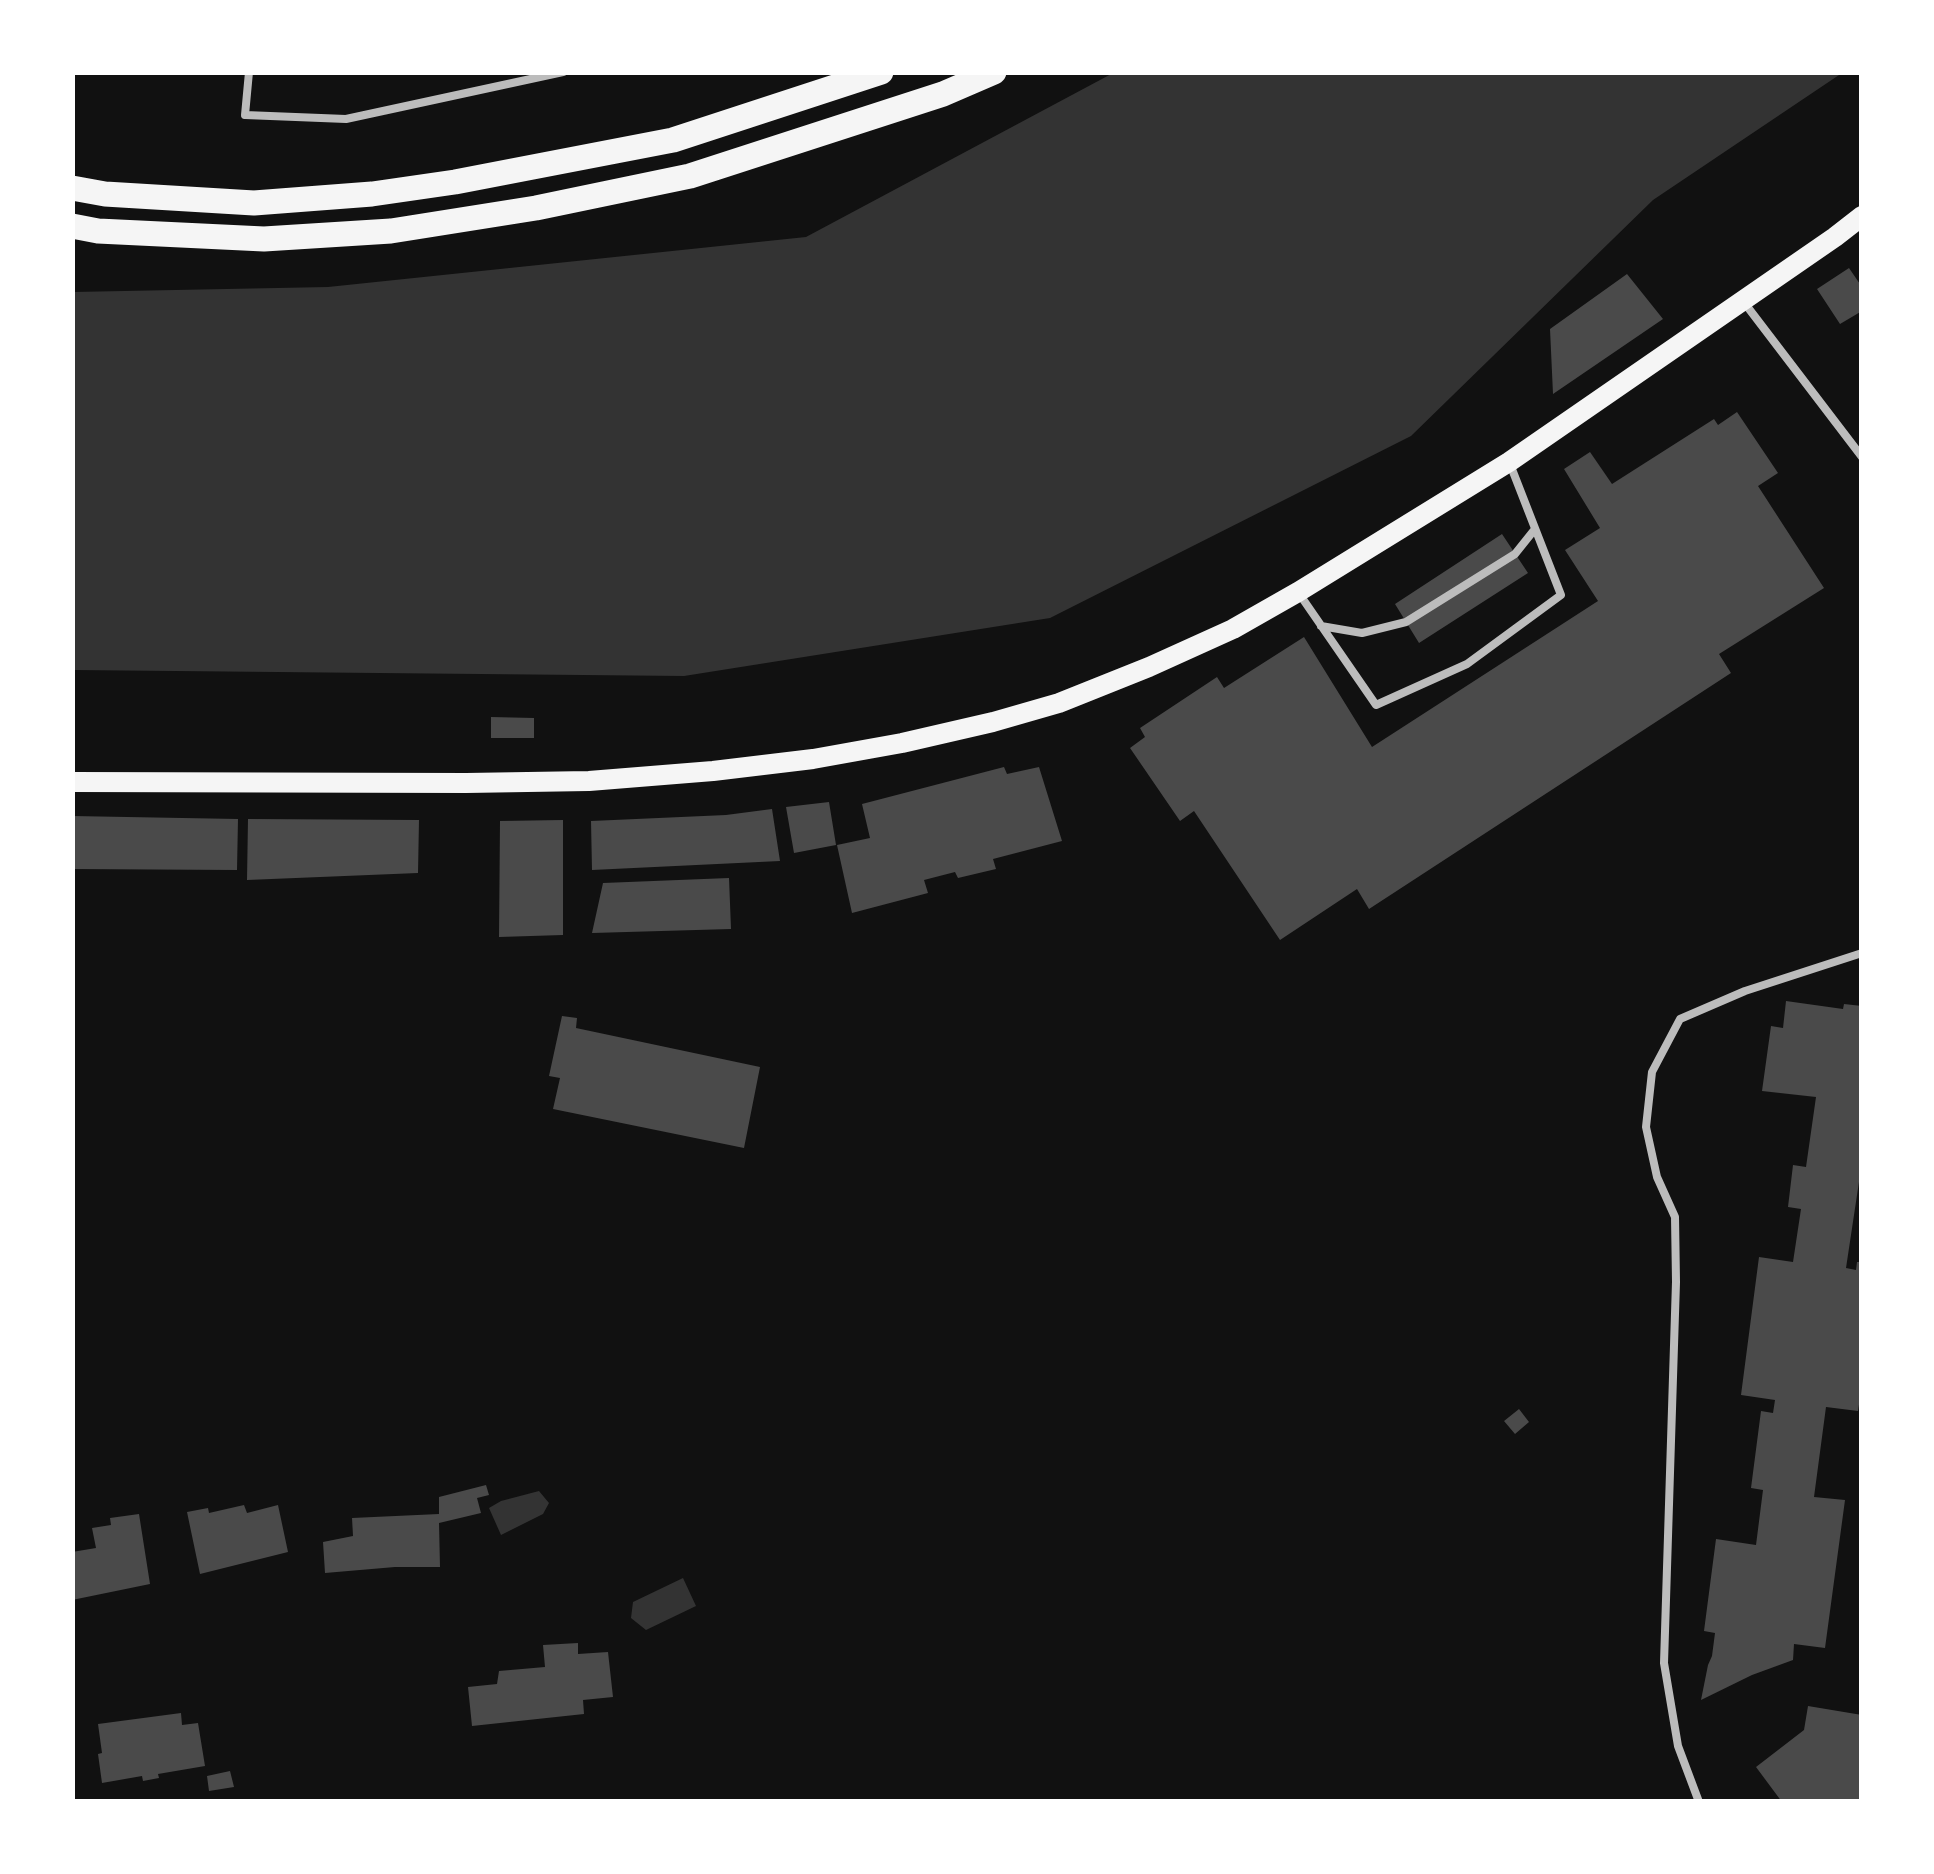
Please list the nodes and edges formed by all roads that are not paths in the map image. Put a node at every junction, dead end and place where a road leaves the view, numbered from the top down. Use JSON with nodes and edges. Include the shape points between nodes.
{"nodes":[{"id":1,"x":249,"y":72,"type":"edge"},
{"id":2,"x":563,"y":72,"type":"edge"},
{"id":3,"x":881,"y":72,"type":"edge"},
{"id":4,"x":994,"y":72,"type":"edge"},
{"id":5,"x":72,"y":188,"type":"edge"},
{"id":6,"x":1862,"y":216,"type":"edge"},
{"id":7,"x":72,"y":226,"type":"edge"},
{"id":8,"x":1742,"y":300,"type":"junction"},
{"id":9,"x":1862,"y":457,"type":"edge"},
{"id":10,"x":1509,"y":462,"type":"junction"},
{"id":11,"x":1535,"y":528,"type":"junction"},
{"id":12,"x":1298,"y":592,"type":"junction"},
{"id":13,"x":1321,"y":626,"type":"junction"},
{"id":14,"x":72,"y":782,"type":"edge"},
{"id":15,"x":1862,"y":952,"type":"edge"},
{"id":16,"x":1699,"y":1802,"type":"edge"}],
"edges":[{"from":1,"to":2,"type":"lane","via":[[245,114],[346,119]]},
{"from":3,"to":5,"type":"main road","via":[[672,140],[372,194],[254,203]]},
{"from":4,"to":7,"type":"main road","via":[[690,176],[518,211],[391,231],[264,238]]},
{"from":6,"to":8,"type":"main road"},
{"from":8,"to":9,"type":"lane"},
{"from":8,"to":10,"type":"main road"},
{"from":10,"to":11,"type":"lane"},
{"from":10,"to":12,"type":"main road"},
{"from":11,"to":13,"type":"lane","via":[[1515,554],[1406,622],[1362,633]]},
{"from":11,"to":13,"type":"lane","via":[[1562,595],[1467,664],[1376,706]]},
{"from":12,"to":13,"type":"lane"},
{"from":12,"to":14,"type":"main road","via":[[1234,629],[1059,703],[813,759],[589,781]]},
{"from":15,"to":16,"type":"lane","via":[[1680,1019],[1652,1072],[1646,1127],[1675,1216],[1664,1664],[1678,1746]]}]}
